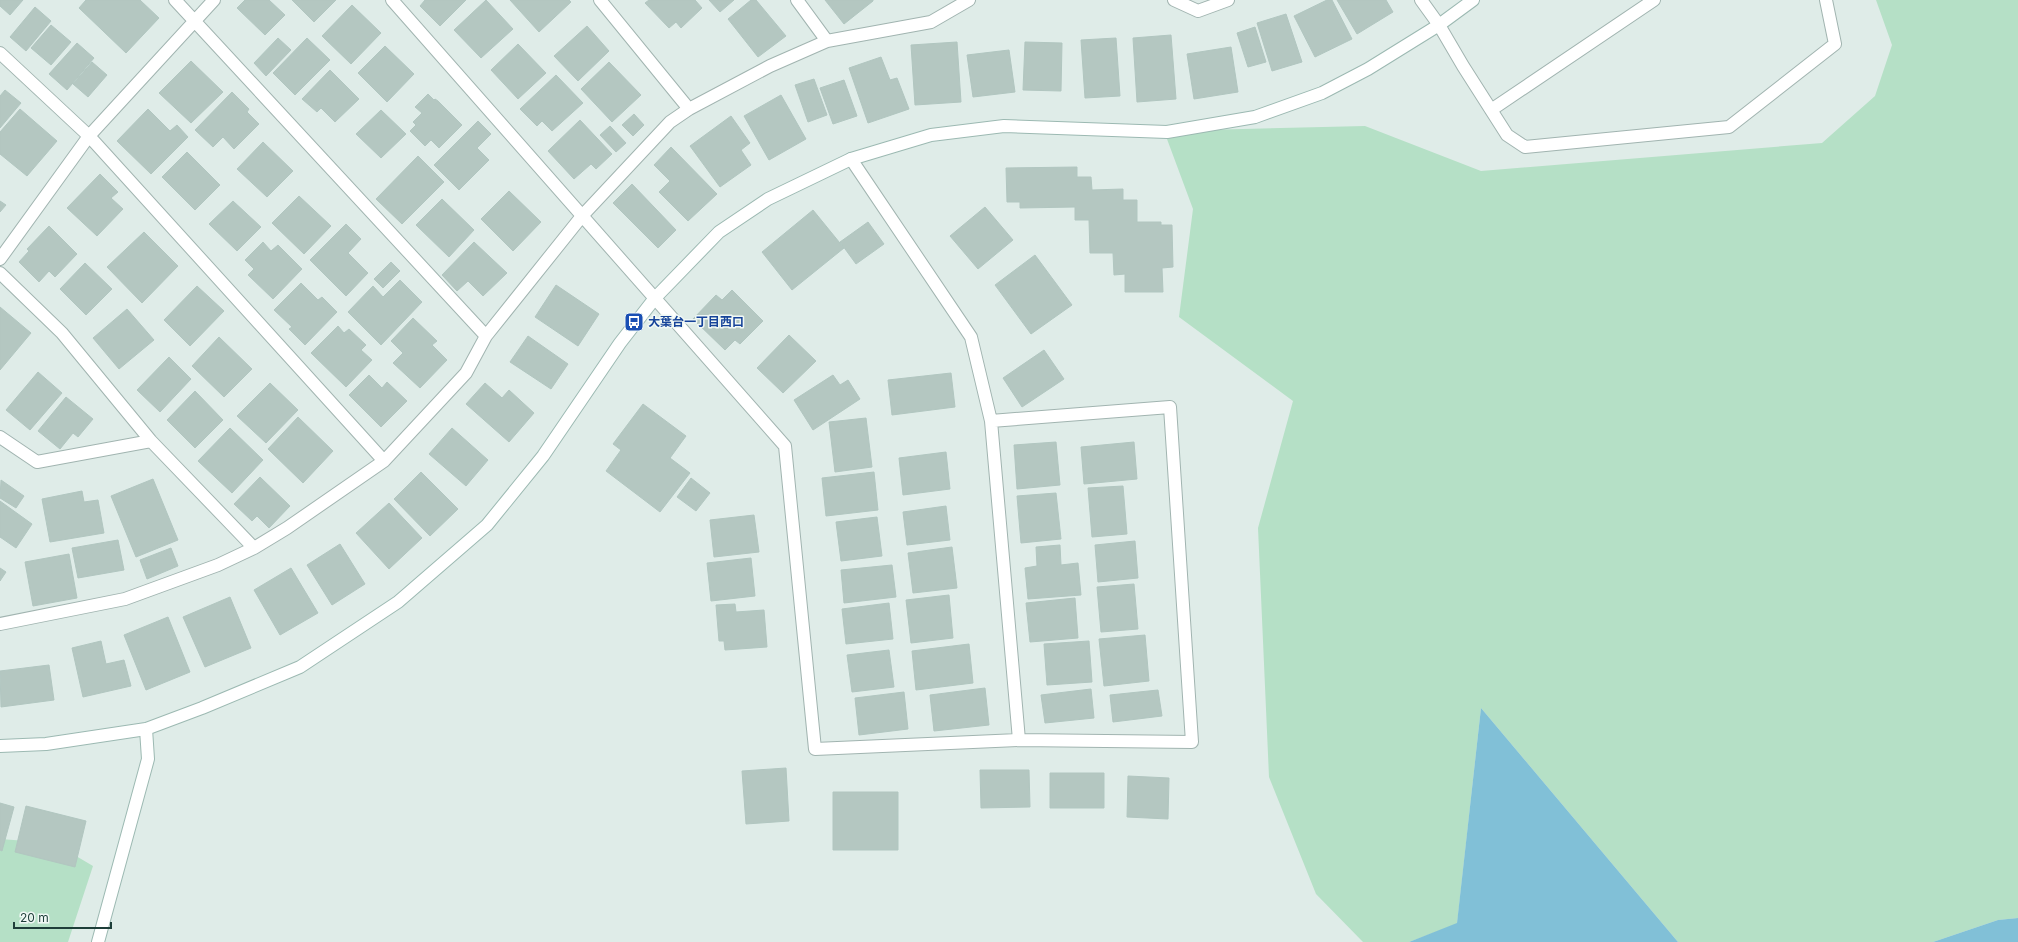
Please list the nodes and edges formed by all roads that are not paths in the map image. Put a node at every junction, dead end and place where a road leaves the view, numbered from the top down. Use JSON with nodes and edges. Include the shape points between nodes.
{"nodes":[{"id":1,"x":175,"y":0,"type":"edge"},
{"id":2,"x":214,"y":0,"type":"edge"},
{"id":3,"x":392,"y":0,"type":"edge"},
{"id":4,"x":600,"y":0,"type":"edge"},
{"id":5,"x":797,"y":0,"type":"edge"},
{"id":6,"x":969,"y":0,"type":"edge"},
{"id":7,"x":1174,"y":0,"type":"edge"},
{"id":8,"x":1190,"y":0,"type":"edge"},
{"id":9,"x":1228,"y":0,"type":"edge"},
{"id":10,"x":1421,"y":0,"type":"edge"},
{"id":11,"x":1473,"y":0,"type":"edge"},
{"id":12,"x":1654,"y":0,"type":"edge"},
{"id":13,"x":1826,"y":0,"type":"edge"},
{"id":14,"x":1198,"y":11,"type":"junction"},
{"id":15,"x":194,"y":19,"type":"junction"},
{"id":16,"x":1439,"y":25,"type":"junction"},
{"id":17,"x":828,"y":41,"type":"junction"},
{"id":18,"x":0,"y":53,"type":"edge"},
{"id":19,"x":689,"y":109,"type":"junction"},
{"id":20,"x":1491,"y":110,"type":"junction"},
{"id":21,"x":88,"y":136,"type":"junction"},
{"id":22,"x":850,"y":159,"type":"junction"},
{"id":23,"x":582,"y":216,"type":"junction"},
{"id":24,"x":0,"y":260,"type":"edge"},
{"id":25,"x":0,"y":273,"type":"edge"},
{"id":26,"x":655,"y":298,"type":"junction"},
{"id":27,"x":486,"y":336,"type":"junction"},
{"id":28,"x":991,"y":421,"type":"junction"},
{"id":29,"x":0,"y":437,"type":"edge"},
{"id":30,"x":151,"y":441,"type":"junction"},
{"id":31,"x":384,"y":461,"type":"junction"},
{"id":32,"x":254,"y":548,"type":"junction"},
{"id":33,"x":0,"y":624,"type":"edge"},
{"id":34,"x":146,"y":729,"type":"junction"},
{"id":35,"x":1019,"y":740,"type":"junction"},
{"id":36,"x":0,"y":746,"type":"edge"},
{"id":37,"x":98,"y":942,"type":"edge"}],
"edges":[{"from":1,"to":15,"type":"street"},
{"from":2,"to":15,"type":"street"},
{"from":3,"to":23,"type":"street"},
{"from":4,"to":19,"type":"street"},
{"from":5,"to":17,"type":"street"},
{"from":6,"to":17,"type":"street","via":[[931,22]]},
{"from":7,"to":14,"type":"street"},
{"from":8,"to":14,"type":"street"},
{"from":9,"to":14,"type":"street"},
{"from":10,"to":16,"type":"street"},
{"from":11,"to":16,"type":"street"},
{"from":12,"to":20,"type":"street"},
{"from":13,"to":20,"type":"street","via":[[1835,44],[1729,127],[1525,147],[1507,135]]},
{"from":15,"to":21,"type":"street"},
{"from":15,"to":27,"type":"street"},
{"from":16,"to":20,"type":"street"},
{"from":16,"to":22,"type":"street","via":[[1322,93],[1255,117],[1167,132],[1004,126],[932,134]]},
{"from":17,"to":19,"type":"street","via":[[770,66]]},
{"from":18,"to":21,"type":"street"},
{"from":19,"to":23,"type":"street","via":[[670,122]]},
{"from":21,"to":24,"type":"street"},
{"from":21,"to":31,"type":"street"},
{"from":22,"to":26,"type":"street","via":[[768,199],[719,232]]},
{"from":22,"to":28,"type":"street","via":[[971,337]]},
{"from":23,"to":26,"type":"street"},
{"from":23,"to":27,"type":"street"},
{"from":25,"to":30,"type":"street","via":[[62,333]]},
{"from":26,"to":34,"type":"street","via":[[620,343],[543,456],[487,525],[398,602],[300,667]]},
{"from":26,"to":35,"type":"street","via":[[785,446],[815,749]]},
{"from":27,"to":31,"type":"street","via":[[466,373]]},
{"from":28,"to":35,"type":"street"},
{"from":28,"to":35,"type":"street","via":[[1170,407],[1192,742]]},
{"from":29,"to":30,"type":"street","via":[[37,462]]},
{"from":30,"to":32,"type":"street"},
{"from":31,"to":32,"type":"street"},
{"from":32,"to":33,"type":"street","via":[[125,599]]},
{"from":34,"to":36,"type":"street","via":[[46,744]]},
{"from":34,"to":37,"type":"street","via":[[148,759]]}]}
